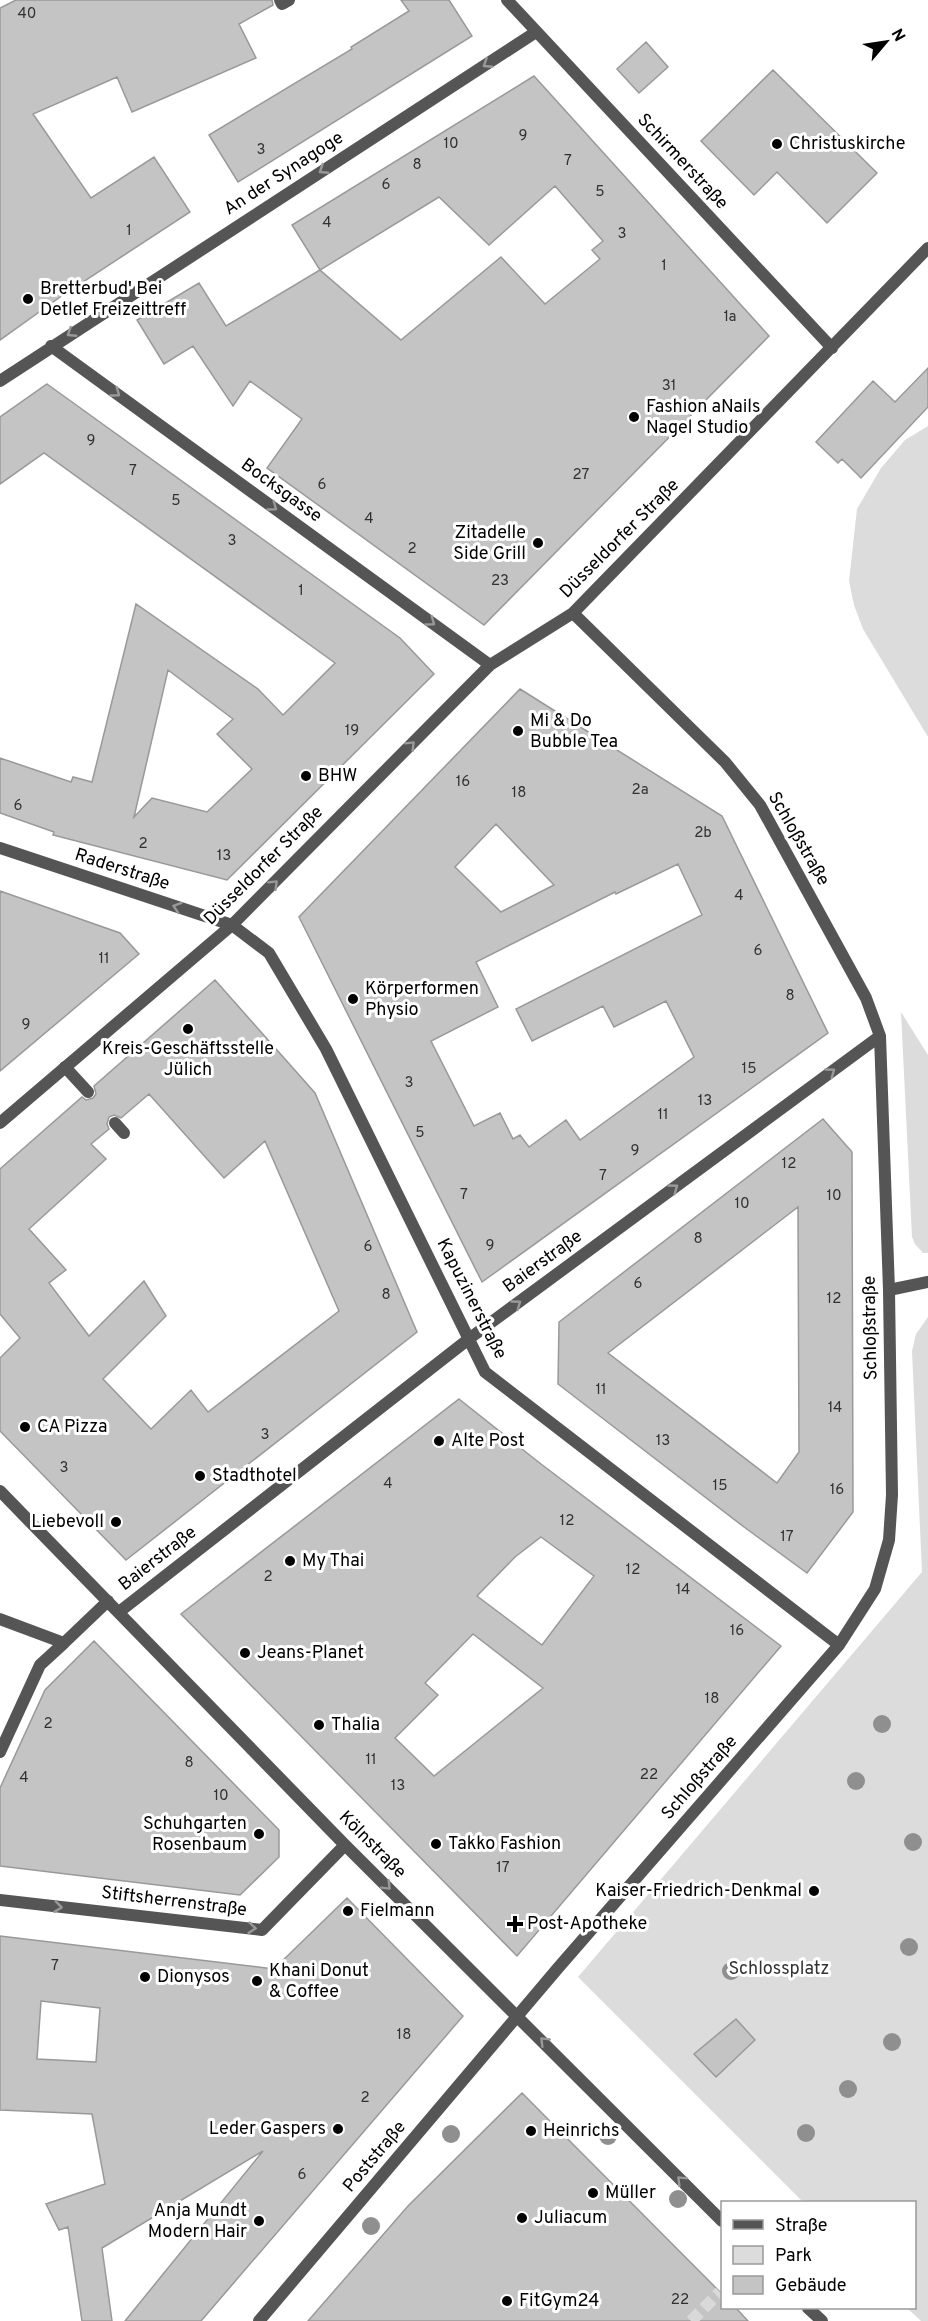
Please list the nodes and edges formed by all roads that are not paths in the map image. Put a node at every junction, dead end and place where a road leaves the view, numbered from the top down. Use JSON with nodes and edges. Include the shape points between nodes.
{"nodes":[{"id":1,"x":280,"y":0,"type":"edge"},
{"id":2,"x":289,"y":0,"type":"edge"},
{"id":3,"x":507,"y":0,"type":"edge"},
{"id":4,"x":536,"y":32,"type":"junction"},
{"id":5,"x":928,"y":248,"type":"edge"},
{"id":6,"x":51,"y":346,"type":"junction"},
{"id":7,"x":832,"y":348,"type":"junction"},
{"id":8,"x":0,"y":381,"type":"edge"},
{"id":9,"x":573,"y":613,"type":"junction"},
{"id":10,"x":490,"y":665,"type":"junction"},
{"id":11,"x":0,"y":848,"type":"edge"},
{"id":12,"x":232,"y":925,"type":"junction"},
{"id":13,"x":880,"y":1036,"type":"junction"},
{"id":14,"x":65,"y":1067,"type":"junction"},
{"id":15,"x":88,"y":1092,"type":"dead end"},
{"id":16,"x":0,"y":1123,"type":"edge"},
{"id":17,"x":115,"y":1123,"type":"dead end"},
{"id":18,"x":124,"y":1132,"type":"dead end"},
{"id":19,"x":928,"y":1282,"type":"edge"},
{"id":20,"x":889,"y":1290,"type":"junction"},
{"id":21,"x":470,"y":1338,"type":"junction"},
{"id":22,"x":0,"y":1491,"type":"edge"},
{"id":23,"x":108,"y":1601,"type":"junction"},
{"id":24,"x":119,"y":1612,"type":"junction"},
{"id":25,"x":0,"y":1619,"type":"edge"},
{"id":26,"x":64,"y":1643,"type":"junction"},
{"id":27,"x":839,"y":1645,"type":"junction"},
{"id":28,"x":0,"y":1752,"type":"edge"},
{"id":29,"x":345,"y":1845,"type":"junction"},
{"id":30,"x":0,"y":1900,"type":"edge"},
{"id":31,"x":519,"y":2016,"type":"junction"},
{"id":32,"x":721,"y":2219,"type":"edge"},
{"id":33,"x":810,"y":2309,"type":"edge"},
{"id":34,"x":259,"y":2321,"type":"edge"},
{"id":35,"x":822,"y":2321,"type":"edge"}],
"edges":[{"from":1,"to":2,"type":"street","via":[[282,4]]},
{"from":3,"to":4,"type":"street","name":"Schirmerstraße"},
{"from":4,"to":6,"type":"street","name":"An der Synagoge","one_way":true},
{"from":4,"to":7,"type":"street","name":"Schirmerstraße"},
{"from":5,"to":7,"type":"street","name":"Düsseldorfer Straße"},
{"from":6,"to":8,"type":"street","name":"An der Synagoge"},
{"from":6,"to":10,"type":"street","name":"Bocksgasse","one_way":true},
{"from":7,"to":9,"type":"street","name":"Düsseldorfer Straße"},
{"from":9,"to":10,"type":"street","name":"Düsseldorfer Straße"},
{"from":9,"to":13,"type":"street","name":"Schloßstraße","via":[[725,762],[760,805],[866,998]]},
{"from":12,"to":10,"type":"street","name":"Düsseldorfer Straße","one_way":true},
{"from":12,"to":11,"type":"street","name":"Raderstraße","one_way":true},
{"from":12,"to":14,"type":"street","name":"Düsseldorfer Straße"},
{"from":12,"to":21,"type":"street","name":"Kapuzinerstraße","via":[[269,953],[326,1049]]},
{"from":13,"to":20,"type":"street","name":"Schloßstraße"},
{"from":21,"to":13,"type":"street","name":"Baierstraße","one_way":true},
{"from":14,"to":15,"type":"street"},
{"from":14,"to":16,"type":"street","name":"Düsseldorfer Straße"},
{"from":17,"to":18,"type":"street"},
{"from":19,"to":20,"type":"street"},
{"from":20,"to":27,"type":"street","name":"Schloßstraße","via":[[889,1540],[875,1589]]},
{"from":21,"to":24,"type":"street","name":"Baierstraße"},
{"from":21,"to":27,"type":"street","name":"Kapuzinerstraße","via":[[484,1372]]},
{"from":22,"to":23,"type":"street","name":"Kölnstraße"},
{"from":23,"to":24,"type":"street","name":"Kölnstraße"},
{"from":23,"to":26,"type":"street"},
{"from":24,"to":29,"type":"street","name":"Kölnstraße"},
{"from":25,"to":26,"type":"street"},
{"from":26,"to":28,"type":"street","via":[[40,1665]]},
{"from":27,"to":31,"type":"street","name":"Schloßstraße"},
{"from":30,"to":29,"type":"street","name":"Stiftsherrenstraße","one_way":true,"via":[[262,1930]]},
{"from":29,"to":31,"type":"street","name":"Kölnstraße","one_way":true},
{"from":32,"to":31,"type":"street","name":"Kölnstraße","one_way":true},
{"from":31,"to":34,"type":"street","name":"Poststraße"},
{"from":33,"to":35,"type":"street"}]}
